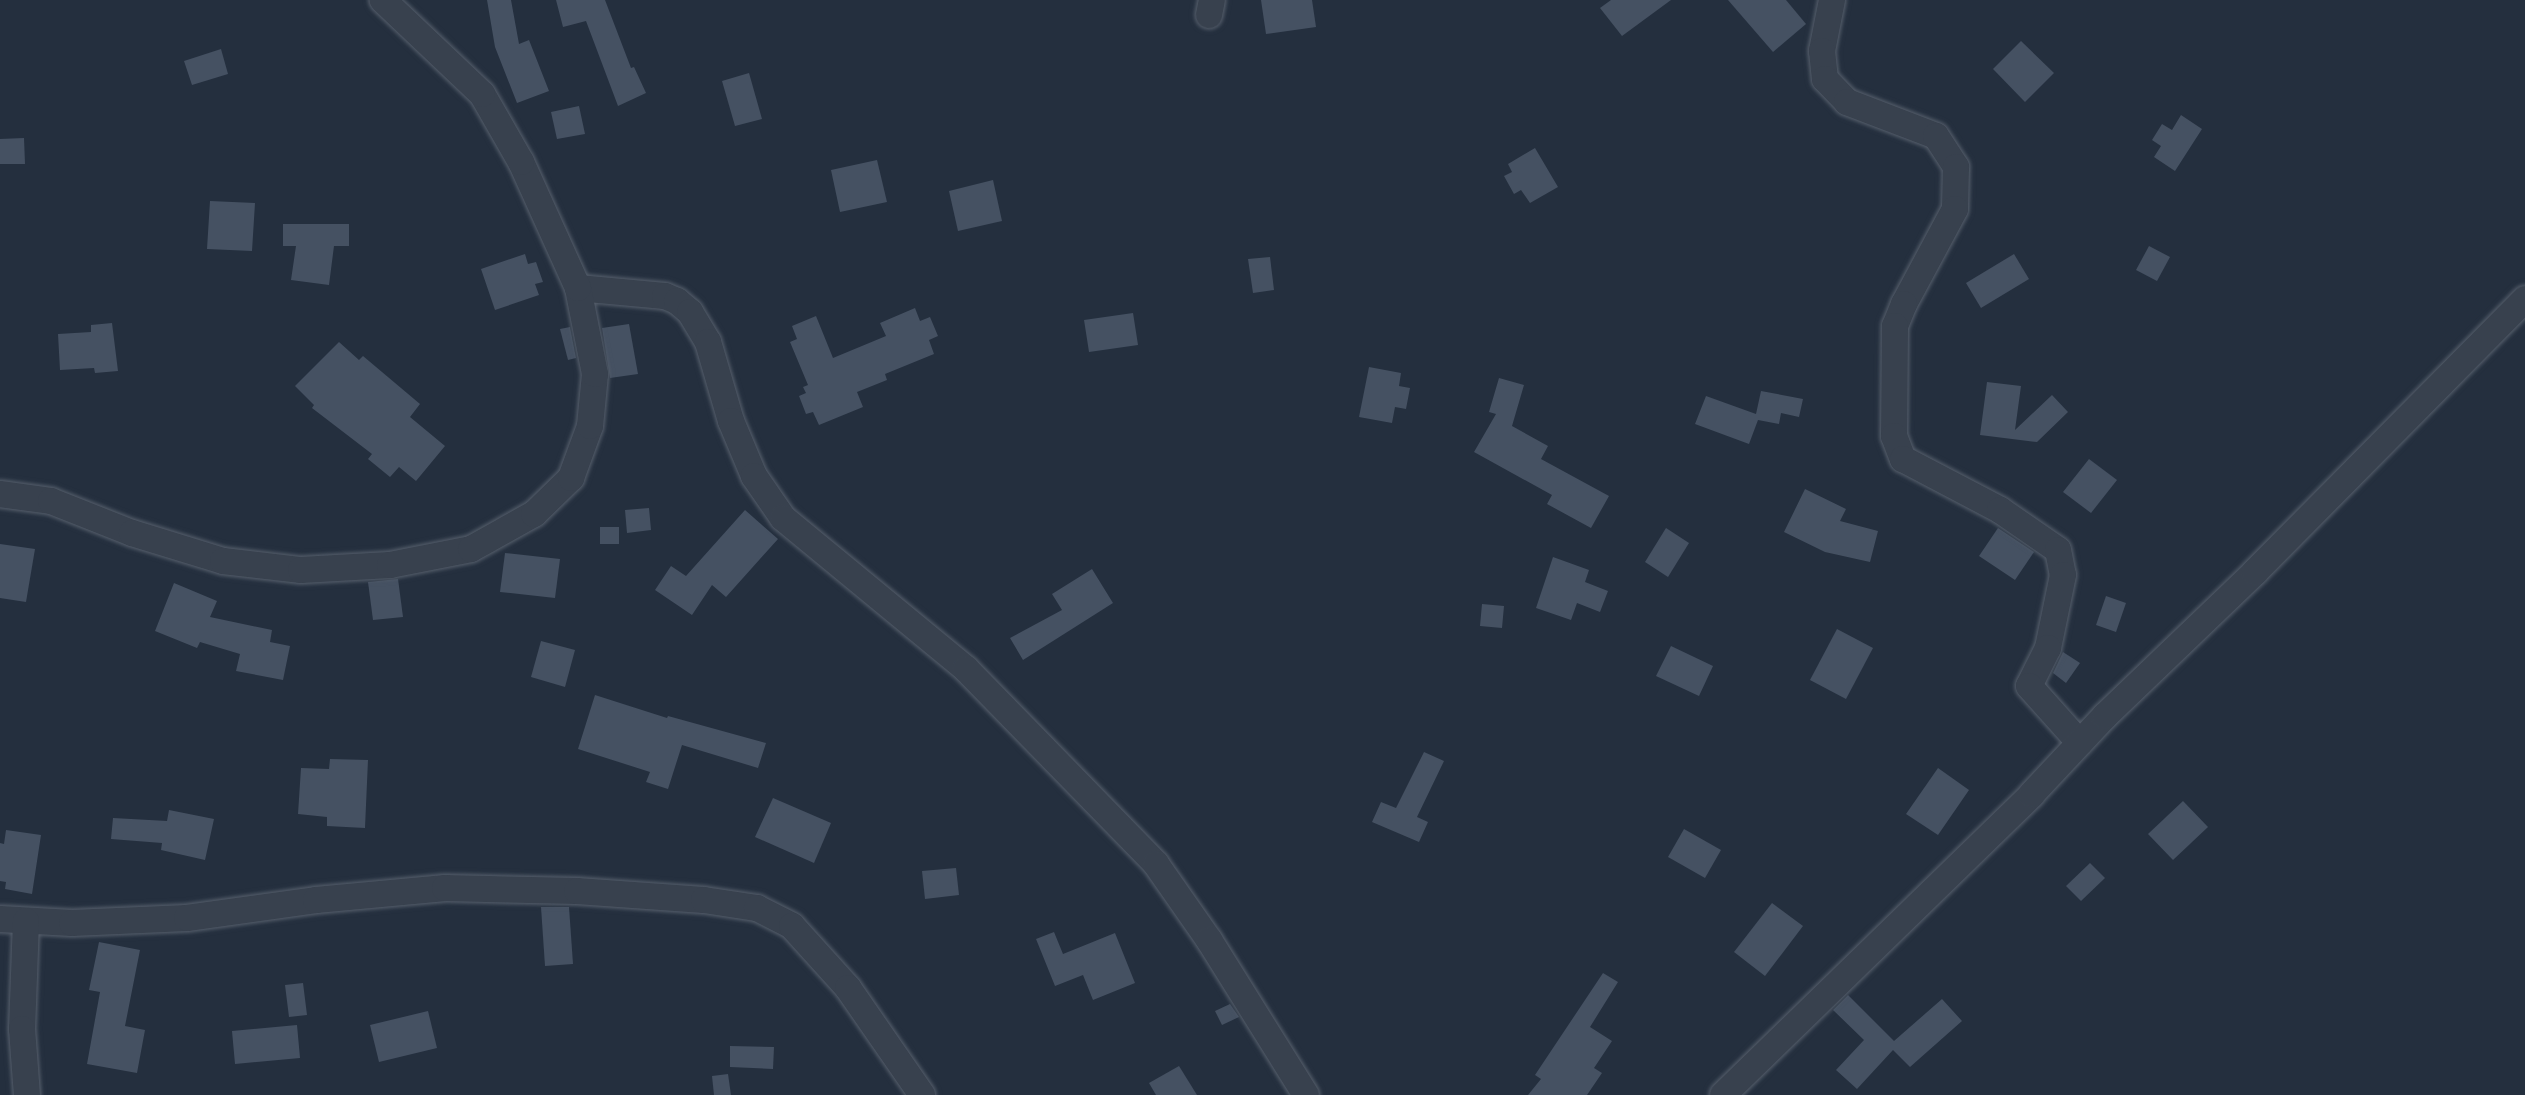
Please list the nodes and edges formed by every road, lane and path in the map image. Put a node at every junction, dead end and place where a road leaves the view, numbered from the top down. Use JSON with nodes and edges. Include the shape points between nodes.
{"nodes":[{"id":1,"x":383,"y":0,"type":"edge"},
{"id":2,"x":1832,"y":0,"type":"edge"},
{"id":3,"x":578,"y":288,"type":"junction"},
{"id":4,"x":2525,"y":299,"type":"edge"},
{"id":5,"x":0,"y":494,"type":"edge"},
{"id":6,"x":2080,"y":743,"type":"junction"},
{"id":7,"x":0,"y":919,"type":"edge"},
{"id":8,"x":26,"y":922,"type":"junction"},
{"id":9,"x":27,"y":1095,"type":"edge"},
{"id":10,"x":922,"y":1095,"type":"edge"},
{"id":11,"x":1306,"y":1095,"type":"edge"},
{"id":12,"x":1723,"y":1095,"type":"edge"}],
"edges":[{"from":1,"to":3,"type":"street","via":[[482,94],[521,162]]},
{"from":2,"to":6,"type":"street","via":[[1822,51],[1825,79],[1847,102],[1936,136],[1956,167],[1955,209],[1895,326],[1894,436],[1903,459],[2000,510],[2058,550],[2063,575],[2048,648],[2029,686]]},
{"from":3,"to":5,"type":"street","via":[[595,374],[590,426],[571,478],[534,514],[471,549],[390,565],[300,570],[223,561],[132,533],[51,501]]},
{"from":3,"to":11,"type":"street","via":[[665,296],[690,312],[708,342],[754,476],[783,518],[967,668],[1156,864]]},
{"from":4,"to":6,"type":"street"},
{"from":6,"to":12,"type":"street"},
{"from":7,"to":8,"type":"street"},
{"from":8,"to":9,"type":"street","via":[[22,1029]]},
{"from":8,"to":10,"type":"street","via":[[187,918],[445,888],[577,891],[757,908],[792,926],[848,988]]}]}
